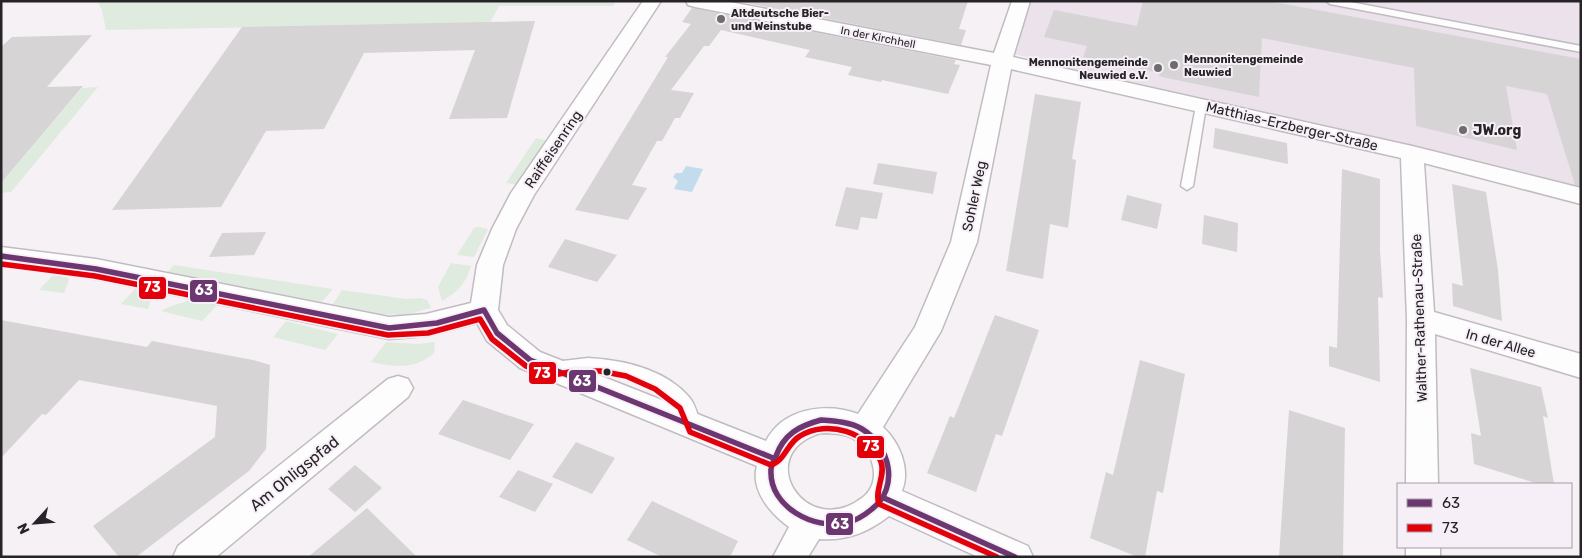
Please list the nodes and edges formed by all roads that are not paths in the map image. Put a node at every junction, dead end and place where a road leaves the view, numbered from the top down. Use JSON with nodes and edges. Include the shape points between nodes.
{"nodes":[{"id":1,"x":652,"y":1,"type":"edge"},
{"id":2,"x":695,"y":1,"type":"edge"},
{"id":3,"x":1021,"y":1,"type":"edge"},
{"id":4,"x":1330,"y":1,"type":"edge"},
{"id":5,"x":1581,"y":49,"type":"edge"},
{"id":6,"x":1002,"y":61,"type":"junction"},
{"id":7,"x":1201,"y":106,"type":"junction"},
{"id":8,"x":1412,"y":153,"type":"junction"},
{"id":9,"x":1187,"y":186,"type":"dead end"},
{"id":10,"x":1581,"y":196,"type":"edge"},
{"id":11,"x":1,"y":256,"type":"edge"},
{"id":12,"x":1421,"y":320,"type":"junction"},
{"id":13,"x":490,"y":321,"type":"junction"},
{"id":14,"x":1581,"y":366,"type":"edge"},
{"id":15,"x":398,"y":388,"type":"dead end"},
{"id":16,"x":864,"y":430,"type":"junction"},
{"id":17,"x":773,"y":458,"type":"junction"},
{"id":18,"x":1422,"y":483,"type":"edge"},
{"id":19,"x":884,"y":498,"type":"junction"},
{"id":20,"x":810,"y":522,"type":"junction"},
{"id":21,"x":190,"y":557,"type":"edge"},
{"id":22,"x":790,"y":557,"type":"edge"},
{"id":23,"x":1016,"y":557,"type":"edge"}],
"edges":[{"from":1,"to":13,"type":"street","name":"Raiffeisenring","via":[[523,194],[504,229],[490,265]]},
{"from":2,"to":6,"type":"street","name":"In der Kirchhell"},
{"from":3,"to":6,"type":"street","name":"Sohler Weg"},
{"from":4,"to":5,"type":"lane"},
{"from":6,"to":7,"type":"street","name":"Matthias-Erzberger-Straße"},
{"from":6,"to":16,"type":"street","name":"Sohler Weg","via":[[964,242],[926,331]]},
{"from":7,"to":8,"type":"street","name":"Matthias-Erzberger-Straße"},
{"from":7,"to":9,"type":"lane"},
{"from":8,"to":10,"type":"street","name":"Matthias-Erzberger-Straße"},
{"from":8,"to":12,"type":"street","name":"Walther-Rathenau-Straße"},
{"from":11,"to":13,"type":"street","via":[[96,269],[389,328]]},
{"from":12,"to":14,"type":"street","name":"In der Allee"},
{"from":12,"to":18,"type":"street","name":"Walther-Rathenau-Straße"},
{"from":13,"to":17,"type":"street","via":[[530,360]]},
{"from":15,"to":21,"type":"street","name":"Am Ohligspfad"},
{"from":16,"to":17,"type":"street","via":[[843,421],[821,420],[800,427],[783,440]]},
{"from":16,"to":19,"type":"street","via":[[874,438],[888,460],[889,486]]},
{"from":17,"to":20,"type":"street","via":[[771,477],[778,496],[791,512]]},
{"from":19,"to":20,"type":"street","via":[[871,513],[853,523],[831,526]]},
{"from":19,"to":23,"type":"street"},
{"from":20,"to":22,"type":"street"}]}
